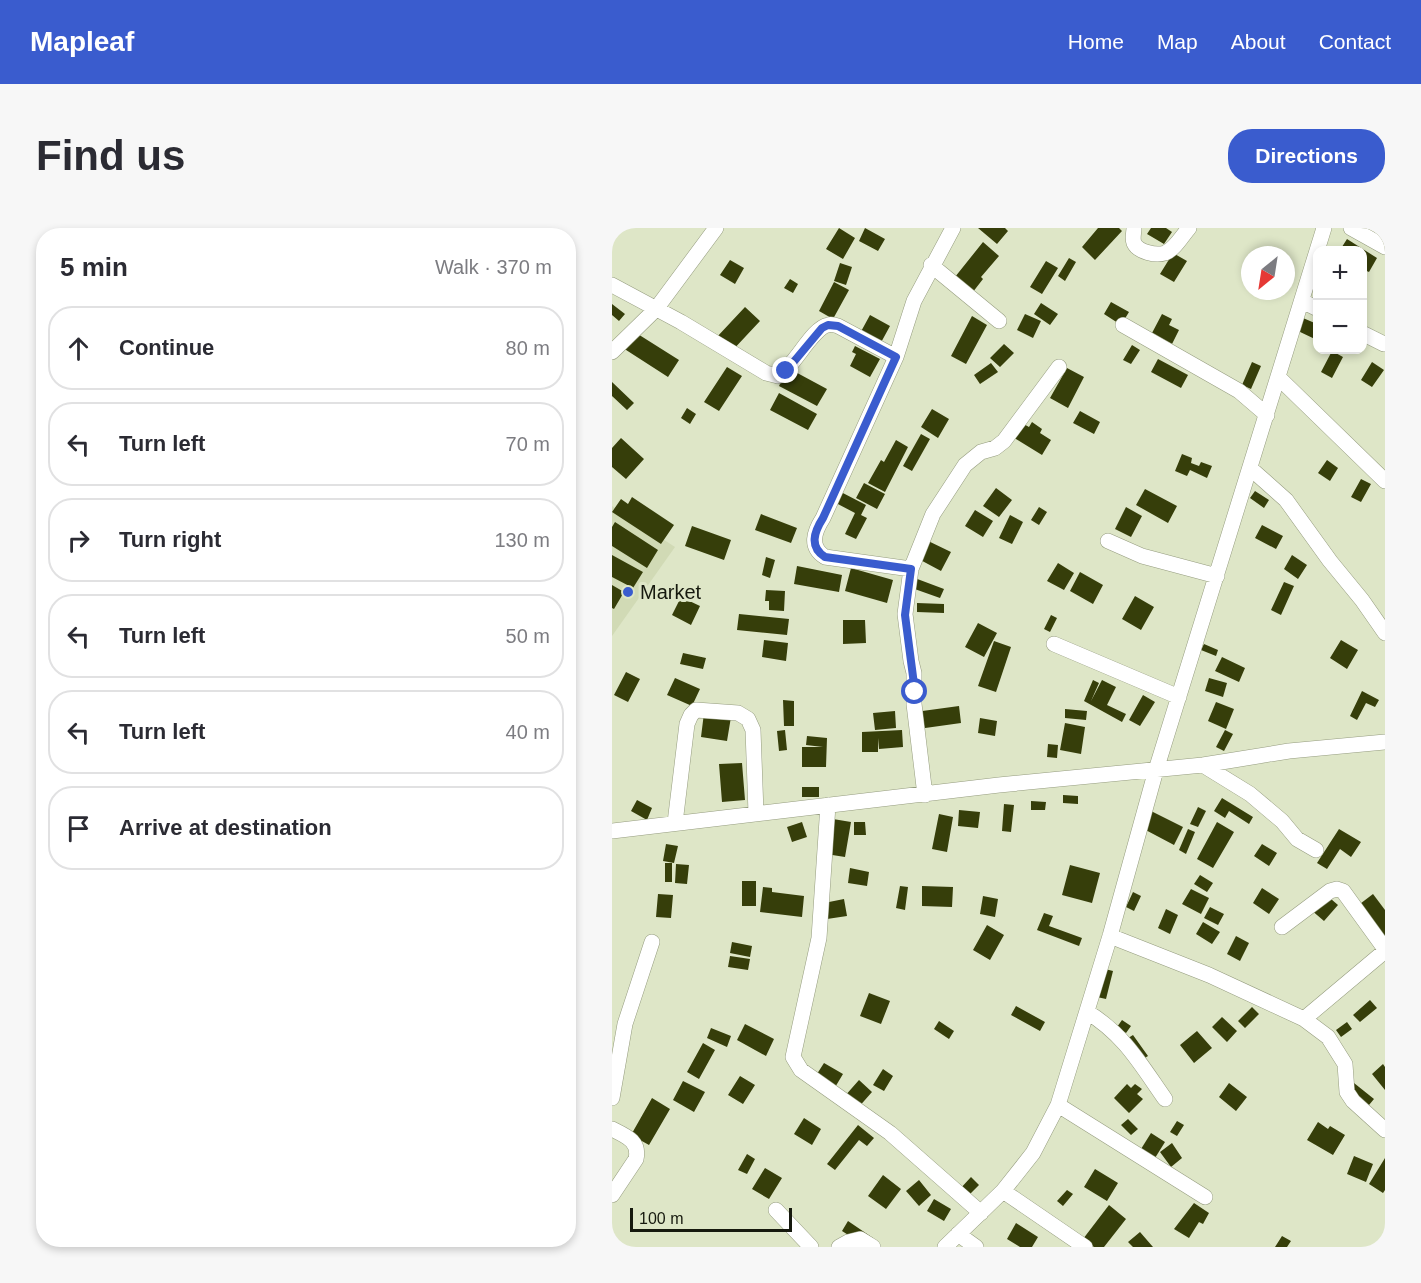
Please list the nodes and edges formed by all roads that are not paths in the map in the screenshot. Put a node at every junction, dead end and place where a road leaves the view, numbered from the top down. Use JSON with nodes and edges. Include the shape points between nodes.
{"nodes":[{"id":1,"x":715,"y":228,"type":"edge"},
{"id":2,"x":953,"y":228,"type":"edge"},
{"id":3,"x":1134,"y":228,"type":"edge"},
{"id":4,"x":1189,"y":228,"type":"edge"},
{"id":5,"x":1324,"y":228,"type":"edge"},
{"id":6,"x":1351,"y":228,"type":"edge"},
{"id":7,"x":1385,"y":247,"type":"edge"},
{"id":8,"x":932,"y":266,"type":"junction"},
{"id":9,"x":612,"y":285,"type":"edge"},
{"id":10,"x":1302,"y":301,"type":"junction"},
{"id":11,"x":1313,"y":307,"type":"edge"},
{"id":12,"x":656,"y":309,"type":"junction"},
{"id":13,"x":999,"y":321,"type":"dead end"},
{"id":14,"x":1123,"y":325,"type":"dead end"},
{"id":15,"x":1367,"y":336,"type":"edge"},
{"id":16,"x":1384,"y":344,"type":"edge"},
{"id":17,"x":612,"y":352,"type":"edge"},
{"id":18,"x":896,"y":357,"type":"junction"},
{"id":19,"x":1059,"y":367,"type":"dead end"},
{"id":20,"x":1279,"y":378,"type":"junction"},
{"id":21,"x":1267,"y":415,"type":"junction"},
{"id":22,"x":1250,"y":468,"type":"junction"},
{"id":23,"x":1385,"y":482,"type":"edge"},
{"id":24,"x":1108,"y":541,"type":"dead end"},
{"id":25,"x":911,"y":569,"type":"junction"},
{"id":26,"x":1217,"y":576,"type":"junction"},
{"id":27,"x":1385,"y":633,"type":"edge"},
{"id":28,"x":1054,"y":644,"type":"dead end"},
{"id":29,"x":1179,"y":697,"type":"junction"},
{"id":30,"x":1385,"y":742,"type":"edge"},
{"id":31,"x":1203,"y":765,"type":"junction"},
{"id":32,"x":1156,"y":770,"type":"junction"},
{"id":33,"x":925,"y":795,"type":"junction"},
{"id":34,"x":828,"y":805,"type":"junction"},
{"id":35,"x":756,"y":813,"type":"junction"},
{"id":36,"x":675,"y":823,"type":"junction"},
{"id":37,"x":612,"y":831,"type":"edge"},
{"id":38,"x":1316,"y":850,"type":"dead end"},
{"id":39,"x":1282,"y":927,"type":"dead end"},
{"id":40,"x":1110,"y":936,"type":"junction"},
{"id":41,"x":652,"y":942,"type":"dead end"},
{"id":42,"x":1385,"y":950,"type":"edge"},
{"id":43,"x":1087,"y":1012,"type":"junction"},
{"id":44,"x":1304,"y":1019,"type":"junction"},
{"id":45,"x":612,"y":1098,"type":"edge"},
{"id":46,"x":1165,"y":1099,"type":"dead end"},
{"id":47,"x":1059,"y":1105,"type":"junction"},
{"id":48,"x":612,"y":1129,"type":"edge"},
{"id":49,"x":1385,"y":1130,"type":"edge"},
{"id":50,"x":1003,"y":1191,"type":"junction"},
{"id":51,"x":612,"y":1195,"type":"edge"},
{"id":52,"x":1205,"y":1197,"type":"dead end"},
{"id":53,"x":776,"y":1210,"type":"dead end"},
{"id":54,"x":981,"y":1213,"type":"junction"},
{"id":55,"x":958,"y":1234,"type":"junction"},
{"id":56,"x":811,"y":1247,"type":"edge"},
{"id":57,"x":839,"y":1247,"type":"edge"},
{"id":58,"x":873,"y":1247,"type":"edge"},
{"id":59,"x":945,"y":1247,"type":"edge"},
{"id":60,"x":976,"y":1247,"type":"edge"},
{"id":61,"x":1085,"y":1247,"type":"edge"}],
"edges":[{"from":1,"to":12,"type":"street"},
{"from":2,"to":8,"type":"street"},
{"from":3,"to":4,"type":"street","via":[[1136,247],[1155,254],[1173,248]]},
{"from":5,"to":10,"type":"street"},
{"from":6,"to":7,"type":"street"},
{"from":8,"to":13,"type":"street"},
{"from":8,"to":18,"type":"street","via":[[914,301]]},
{"from":9,"to":12,"type":"street"},
{"from":10,"to":11,"type":"street"},
{"from":10,"to":20,"type":"street"},
{"from":12,"to":17,"type":"street"},
{"from":12,"to":18,"type":"street","via":[[766,373],[778,376],[828,325],[838,326]]},
{"from":14,"to":21,"type":"street","via":[[1239,391]]},
{"from":15,"to":16,"type":"street"},
{"from":18,"to":25,"type":"street","via":[[816,529],[814,543],[825,557]]},
{"from":19,"to":25,"type":"street","via":[[1004,441],[965,465],[933,514]]},
{"from":20,"to":21,"type":"street"},
{"from":20,"to":23,"type":"street"},
{"from":21,"to":22,"type":"street"},
{"from":22,"to":26,"type":"street"},
{"from":22,"to":27,"type":"street","via":[[1286,500]]},
{"from":24,"to":26,"type":"street","via":[[1142,556]]},
{"from":25,"to":33,"type":"street","via":[[905,615]]},
{"from":26,"to":29,"type":"street"},
{"from":28,"to":29,"type":"street"},
{"from":29,"to":32,"type":"street"},
{"from":30,"to":31,"type":"street","via":[[1289,751]]},
{"from":31,"to":32,"type":"street"},
{"from":31,"to":38,"type":"street","via":[[1250,794],[1297,839]]},
{"from":32,"to":33,"type":"street"},
{"from":32,"to":40,"type":"street"},
{"from":33,"to":34,"type":"street"},
{"from":34,"to":35,"type":"street"},
{"from":34,"to":54,"type":"street","via":[[819,938],[794,1057],[801,1070],[890,1133]]},
{"from":35,"to":36,"type":"street"},
{"from":35,"to":36,"type":"street","via":[[753,730],[748,719],[738,713],[696,710],[687,723]]},
{"from":36,"to":37,"type":"street"},
{"from":39,"to":42,"type":"street","via":[[1337,889],[1343,891]]},
{"from":40,"to":43,"type":"street"},
{"from":40,"to":44,"type":"street","via":[[1209,975]]},
{"from":41,"to":45,"type":"street","via":[[625,1024]]},
{"from":42,"to":44,"type":"street"},
{"from":43,"to":46,"type":"street","via":[[1113,1029]]},
{"from":43,"to":47,"type":"street"},
{"from":44,"to":49,"type":"street","via":[[1329,1037],[1345,1064],[1347,1092]]},
{"from":47,"to":50,"type":"street","via":[[1033,1153]]},
{"from":47,"to":52,"type":"street"},
{"from":48,"to":51,"type":"street","via":[[631,1139],[638,1153]]},
{"from":50,"to":54,"type":"street"},
{"from":50,"to":61,"type":"street"},
{"from":53,"to":56,"type":"street"},
{"from":54,"to":55,"type":"street"},
{"from":55,"to":59,"type":"street"},
{"from":55,"to":60,"type":"street"},
{"from":57,"to":58,"type":"street","via":[[860,1239]]}]}
